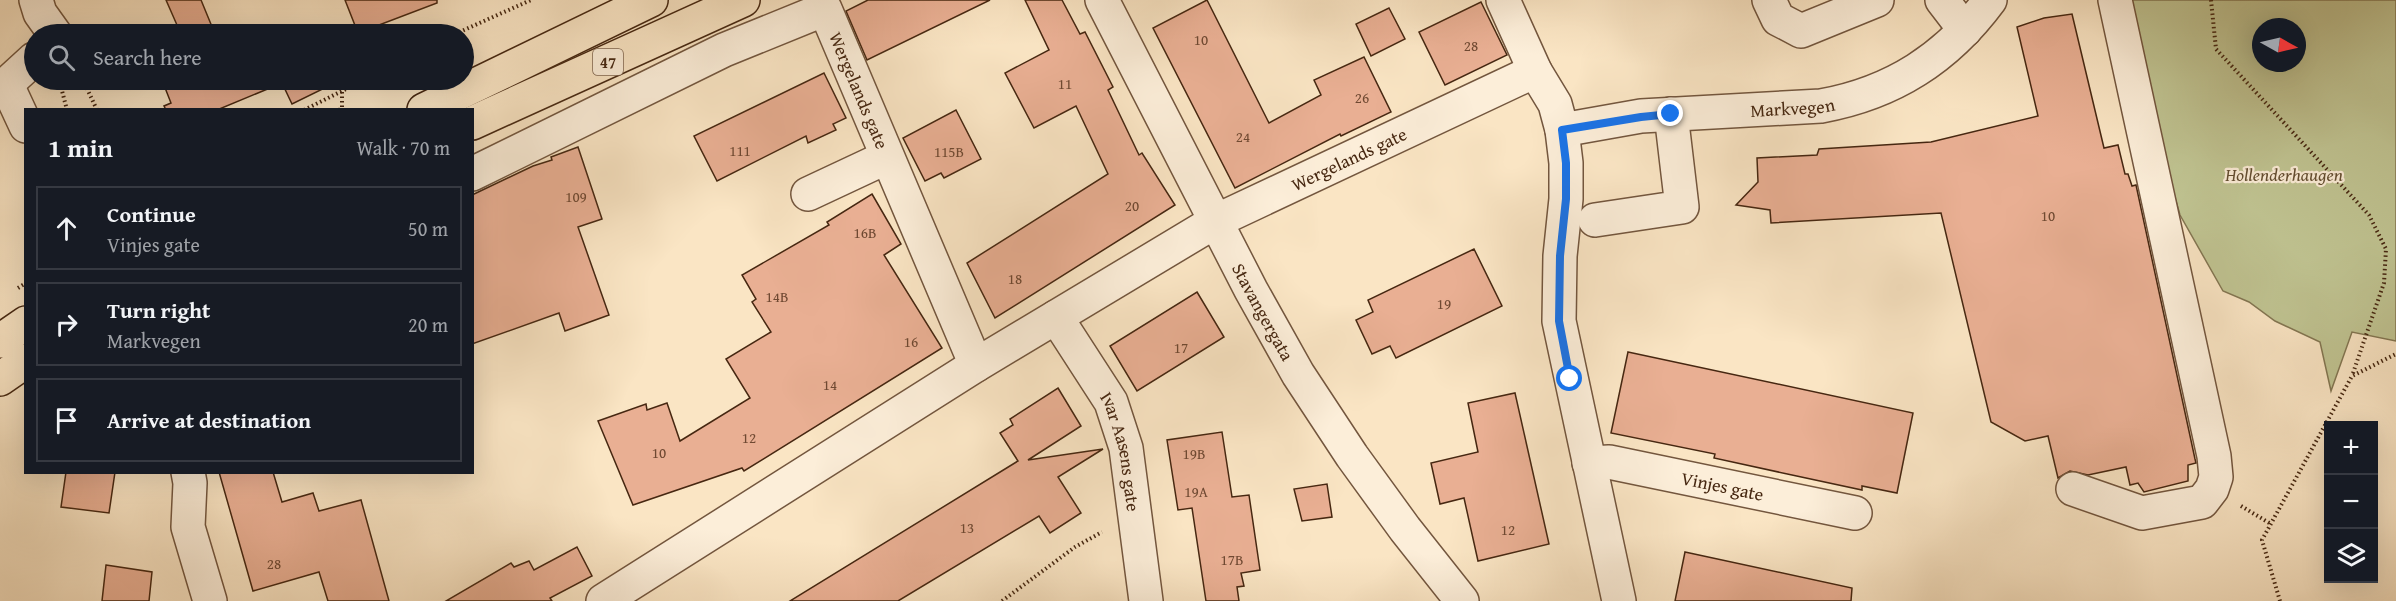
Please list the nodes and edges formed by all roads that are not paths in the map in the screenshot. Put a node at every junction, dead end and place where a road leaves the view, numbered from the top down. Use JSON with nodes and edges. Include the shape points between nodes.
{"nodes":[{"id":1,"x":36,"y":0,"type":"edge"},
{"id":2,"x":651,"y":0,"type":"edge"},
{"id":3,"x":743,"y":0,"type":"edge"},
{"id":4,"x":1102,"y":0,"type":"edge"},
{"id":5,"x":1503,"y":0,"type":"edge"},
{"id":6,"x":1769,"y":0,"type":"edge"},
{"id":7,"x":1877,"y":0,"type":"edge"},
{"id":8,"x":1942,"y":0,"type":"edge"},
{"id":9,"x":1990,"y":0,"type":"edge"},
{"id":10,"x":2115,"y":0,"type":"edge"},
{"id":11,"x":48,"y":24,"type":"edge"},
{"id":12,"x":1965,"y":30,"type":"junction"},
{"id":13,"x":24,"y":69,"type":"edge"},
{"id":14,"x":1535,"y":70,"type":"junction"},
{"id":15,"x":474,"y":85,"type":"edge"},
{"id":16,"x":4,"y":88,"type":"edge"},
{"id":17,"x":464,"y":90,"type":"edge"},
{"id":18,"x":427,"y":108,"type":"edge"},
{"id":19,"x":1671,"y":114,"type":"junction"},
{"id":20,"x":474,"y":122,"type":"edge"},
{"id":21,"x":24,"y":123,"type":"edge"},
{"id":22,"x":1562,"y":130,"type":"junction"},
{"id":23,"x":887,"y":157,"type":"junction"},
{"id":24,"x":474,"y":173,"type":"edge"},
{"id":25,"x":808,"y":194,"type":"dead end"},
{"id":26,"x":1595,"y":220,"type":"dead end"},
{"id":27,"x":1216,"y":221,"type":"junction"},
{"id":28,"x":1056,"y":317,"type":"junction"},
{"id":29,"x":24,"y":324,"type":"edge"},
{"id":30,"x":0,"y":340,"type":"edge"},
{"id":31,"x":24,"y":362,"type":"edge"},
{"id":32,"x":976,"y":365,"type":"junction"},
{"id":33,"x":0,"y":379,"type":"edge"},
{"id":34,"x":1589,"y":463,"type":"junction"},
{"id":35,"x":188,"y":474,"type":"edge"},
{"id":36,"x":2073,"y":489,"type":"dead end"},
{"id":37,"x":1856,"y":513,"type":"dead end"},
{"id":38,"x":210,"y":601,"type":"edge"},
{"id":39,"x":603,"y":601,"type":"edge"},
{"id":40,"x":1146,"y":601,"type":"edge"},
{"id":41,"x":1462,"y":601,"type":"edge"},
{"id":42,"x":1620,"y":601,"type":"edge"}],
"edges":[{"from":1,"to":11,"type":"street"},
{"from":2,"to":15,"type":"main road","number":"47"},
{"from":3,"to":20,"type":"main road","number":"47"},
{"from":4,"to":27,"type":"street","name":"Stavangergata"},
{"from":5,"to":14,"type":"street"},
{"from":6,"to":7,"type":"street","via":[[1778,19],[1801,31]]},
{"from":8,"to":12,"type":"street"},
{"from":9,"to":12,"type":"street","name":"Markvegen"},
{"from":10,"to":36,"type":"street","via":[[2216,477],[2202,501],[2142,513]]},
{"from":12,"to":19,"type":"street","name":"Markvegen","via":[[1929,64],[1850,101]]},
{"from":13,"to":16,"type":"street"},
{"from":14,"to":22,"type":"street","via":[[1555,104]]},
{"from":14,"to":27,"type":"street","name":"Wergelands gate"},
{"from":16,"to":21,"type":"street"},
{"from":17,"to":18,"type":"main road","number":"47"},
{"from":19,"to":22,"type":"street","name":"Markvegen"},
{"from":19,"to":26,"type":"street","via":[[1682,207]]},
{"from":22,"to":34,"type":"street","via":[[1566,199],[1559,321]]},
{"from":23,"to":24,"type":"street","name":"Wergelands gate","via":[[825,9],[724,50]]},
{"from":23,"to":25,"type":"street"},
{"from":23,"to":32,"type":"street","name":"Wergelands gate"},
{"from":27,"to":28,"type":"street","name":"Wergelands gate"},
{"from":27,"to":41,"type":"street","name":"Stavangergata","via":[[1298,374],[1352,456]]},
{"from":28,"to":32,"type":"street","name":"Wergelands gate"},
{"from":28,"to":40,"type":"street","name":"Ivar Aasens gate","via":[[1111,402],[1126,448]]},
{"from":29,"to":30,"type":"main road"},
{"from":31,"to":33,"type":"main road"},
{"from":32,"to":39,"type":"street","name":"Wergelands gate"},
{"from":34,"to":37,"type":"street","name":"Vinjes gate","via":[[1609,462]]},
{"from":34,"to":42,"type":"street"},
{"from":35,"to":38,"type":"street","via":[[188,527]]}]}
